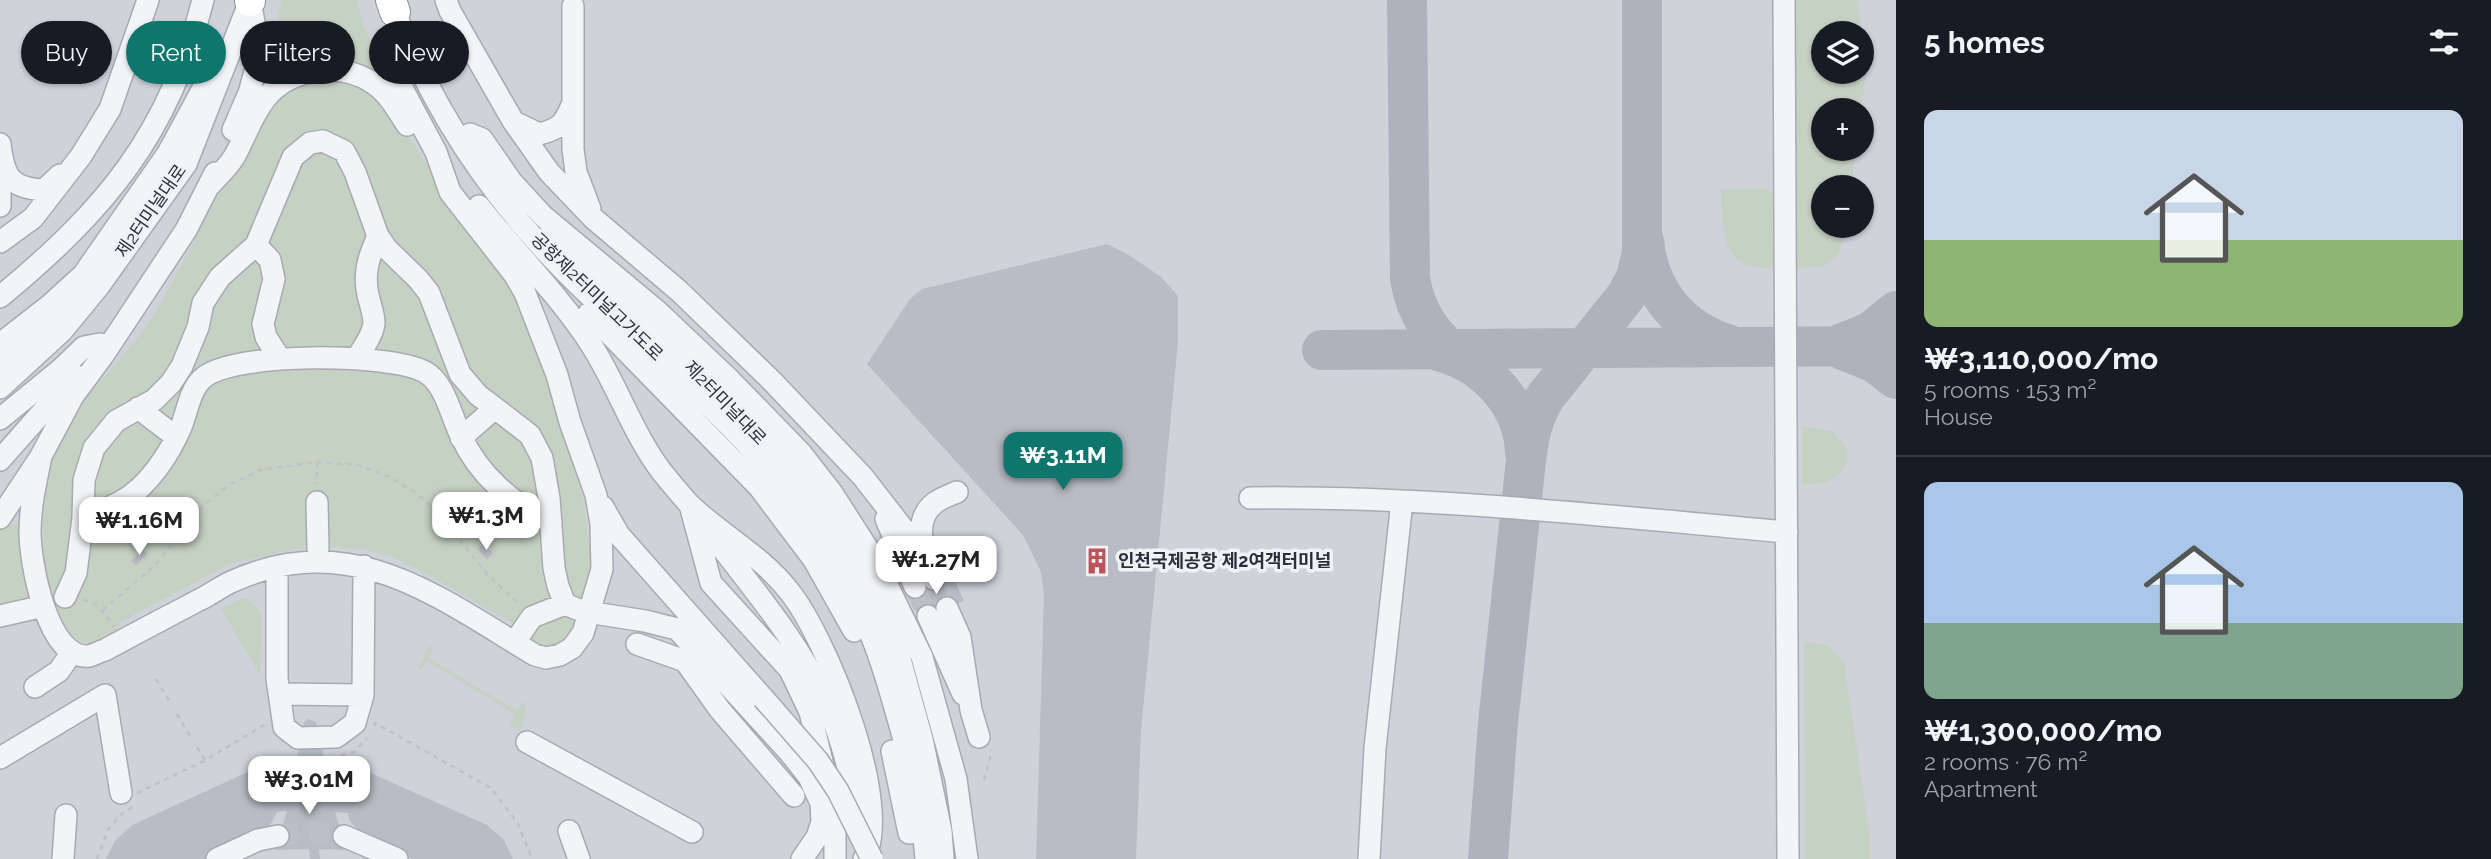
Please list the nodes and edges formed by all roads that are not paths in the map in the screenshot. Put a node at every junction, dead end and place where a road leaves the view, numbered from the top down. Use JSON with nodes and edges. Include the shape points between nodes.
{"nodes":[{"id":1,"x":148,"y":0,"type":"edge"},
{"id":2,"x":203,"y":0,"type":"edge"},
{"id":3,"x":446,"y":0,"type":"edge"},
{"id":4,"x":1784,"y":0,"type":"edge"},
{"id":5,"x":250,"y":1,"type":"edge"},
{"id":6,"x":393,"y":6,"type":"edge"},
{"id":7,"x":573,"y":6,"type":"dead end"},
{"id":8,"x":400,"y":84,"type":"edge"},
{"id":9,"x":413,"y":84,"type":"edge"},
{"id":10,"x":575,"y":99,"type":"junction"},
{"id":11,"x":439,"y":105,"type":"junction"},
{"id":12,"x":513,"y":121,"type":"junction"},
{"id":13,"x":470,"y":134,"type":"junction"},
{"id":14,"x":0,"y":144,"type":"edge"},
{"id":15,"x":436,"y":152,"type":"junction"},
{"id":16,"x":81,"y":156,"type":"junction"},
{"id":17,"x":209,"y":186,"type":"junction"},
{"id":18,"x":0,"y":190,"type":"edge"},
{"id":19,"x":0,"y":206,"type":"edge"},
{"id":20,"x":593,"y":218,"type":"junction"},
{"id":21,"x":378,"y":236,"type":"junction"},
{"id":22,"x":0,"y":242,"type":"edge"},
{"id":23,"x":256,"y":245,"type":"junction"},
{"id":24,"x":0,"y":297,"type":"edge"},
{"id":25,"x":137,"y":301,"type":"junction"},
{"id":26,"x":0,"y":334,"type":"edge"},
{"id":27,"x":0,"y":344,"type":"edge"},
{"id":28,"x":100,"y":344,"type":"junction"},
{"id":29,"x":357,"y":358,"type":"junction"},
{"id":30,"x":280,"y":359,"type":"junction"},
{"id":31,"x":184,"y":362,"type":"junction"},
{"id":32,"x":454,"y":363,"type":"junction"},
{"id":33,"x":0,"y":366,"type":"edge"},
{"id":34,"x":205,"y":376,"type":"junction"},
{"id":35,"x":436,"y":380,"type":"junction"},
{"id":36,"x":0,"y":388,"type":"edge"},
{"id":37,"x":138,"y":408,"type":"junction"},
{"id":38,"x":495,"y":408,"type":"junction"},
{"id":39,"x":0,"y":419,"type":"edge"},
{"id":40,"x":176,"y":437,"type":"junction"},
{"id":41,"x":461,"y":438,"type":"junction"},
{"id":42,"x":41,"y":456,"type":"junction"},
{"id":43,"x":0,"y":460,"type":"edge"},
{"id":44,"x":863,"y":477,"type":"junction"},
{"id":45,"x":957,"y":492,"type":"dead end"},
{"id":46,"x":596,"y":495,"type":"junction"},
{"id":47,"x":1250,"y":498,"type":"dead end"},
{"id":48,"x":1402,"y":501,"type":"junction"},
{"id":49,"x":317,"y":502,"type":"road end"},
{"id":50,"x":690,"y":505,"type":"junction"},
{"id":51,"x":0,"y":518,"type":"edge"},
{"id":52,"x":83,"y":518,"type":"junction"},
{"id":53,"x":551,"y":522,"type":"junction"},
{"id":54,"x":1787,"y":532,"type":"junction"},
{"id":55,"x":318,"y":549,"type":"dead end"},
{"id":56,"x":926,"y":558,"type":"junction"},
{"id":57,"x":364,"y":566,"type":"junction"},
{"id":58,"x":277,"y":567,"type":"junction"},
{"id":59,"x":65,"y":597,"type":"road end"},
{"id":60,"x":35,"y":608,"type":"dead end"},
{"id":61,"x":583,"y":610,"type":"junction"},
{"id":62,"x":937,"y":612,"type":"tunnel mouth"},
{"id":63,"x":0,"y":616,"type":"edge"},
{"id":64,"x":521,"y":633,"type":"dead end"},
{"id":65,"x":637,"y":644,"type":"dead end"},
{"id":66,"x":72,"y":652,"type":"junction"},
{"id":67,"x":35,"y":687,"type":"dead end"},
{"id":68,"x":279,"y":694,"type":"junction"},
{"id":69,"x":363,"y":695,"type":"junction"},
{"id":70,"x":979,"y":737,"type":"dead end"},
{"id":71,"x":527,"y":742,"type":"dead end"},
{"id":72,"x":0,"y":758,"type":"edge"},
{"id":73,"x":121,"y":793,"type":"dead end"},
{"id":74,"x":794,"y":796,"type":"dead end"},
{"id":75,"x":857,"y":803,"type":"dead end"},
{"id":76,"x":66,"y":815,"type":"dead end"},
{"id":77,"x":569,"y":831,"type":"dead end"},
{"id":78,"x":692,"y":832,"type":"dead end"},
{"id":79,"x":278,"y":836,"type":"tunnel mouth"},
{"id":80,"x":344,"y":836,"type":"tunnel mouth"},
{"id":81,"x":63,"y":859,"type":"edge"},
{"id":82,"x":216,"y":859,"type":"edge"},
{"id":83,"x":397,"y":859,"type":"edge"},
{"id":84,"x":579,"y":859,"type":"edge"},
{"id":85,"x":802,"y":859,"type":"edge"},
{"id":86,"x":835,"y":859,"type":"edge"},
{"id":87,"x":864,"y":859,"type":"edge"},
{"id":88,"x":872,"y":859,"type":"edge"},
{"id":89,"x":912,"y":859,"type":"edge"},
{"id":90,"x":926,"y":859,"type":"edge"},
{"id":91,"x":943,"y":859,"type":"edge"},
{"id":92,"x":967,"y":859,"type":"edge"},
{"id":93,"x":1369,"y":859,"type":"edge"},
{"id":94,"x":1788,"y":859,"type":"edge"}],
"edges":[{"from":1,"to":16,"type":"street","via":[[110,109]]},
{"from":2,"to":24,"type":"street","via":[[177,81],[147,140],[75,232]]},
{"from":3,"to":12,"type":"street"},
{"from":4,"to":54,"type":"street"},
{"from":5,"to":17,"type":"street","via":[[260,54],[249,93]]},
{"from":5,"to":26,"type":"street","via":[[161,150],[75,269]]},
{"from":5,"to":27,"type":"street","name":"제2터미널대로","via":[[168,153],[83,275]]},
{"from":5,"to":33,"type":"street","via":[[176,157],[92,279]]},
{"from":5,"to":36,"type":"street","name":"제2터미널대로","via":[[186,164],[62,331]]},
{"from":6,"to":11,"type":"street","name":"제2터미널대로","via":[[411,54]]},
{"from":7,"to":10,"type":"street"},
{"from":8,"to":15,"type":"street"},
{"from":9,"to":89,"type":"street","name":"제2터미널대로","via":[[451,150],[522,244],[759,487],[814,560],[849,620],[872,676],[898,770]]},
{"from":10,"to":12,"type":"street","via":[[565,122],[552,131],[539,134]]},
{"from":10,"to":20,"type":"street","via":[[576,172]]},
{"from":11,"to":13,"type":"street","name":"제2터미널대로","via":[[457,117]]},
{"from":11,"to":90,"type":"street","name":"공항제2터미널고가도로","via":[[498,197],[541,246],[715,411],[774,475],[827,551],[862,614],[880,659],[916,784]]},
{"from":12,"to":20,"type":"street","via":[[549,172]]},
{"from":13,"to":91,"type":"street","name":"제2터미널대로","via":[[528,213],[742,417],[798,481],[856,564],[898,652],[922,739]]},
{"from":13,"to":92,"type":"street","name":"공항제2터미널고가도로","via":[[482,139],[511,181],[544,216],[656,310],[730,380],[800,452],[832,493],[874,560],[922,657],[956,779]]},
{"from":14,"to":16,"type":"street","via":[[8,178],[24,189],[44,190]]},
{"from":15,"to":17,"type":"street","via":[[408,127],[373,83],[331,69],[307,72],[266,97],[233,158]]},
{"from":15,"to":46,"type":"street","via":[[450,192],[525,293]]},
{"from":15,"to":50,"type":"street","via":[[572,316],[660,470]]},
{"from":16,"to":22,"type":"street","via":[[33,218]]},
{"from":17,"to":25,"type":"street","via":[[186,230]]},
{"from":18,"to":19,"type":"street"},
{"from":20,"to":44,"type":"street","via":[[735,344]]},
{"from":21,"to":23,"type":"street","via":[[344,151],[323,141],[310,143],[293,157]]},
{"from":21,"to":29,"type":"street","via":[[366,272],[374,321]]},
{"from":21,"to":32,"type":"street","via":[[429,293]]},
{"from":23,"to":30,"type":"street","via":[[270,260],[274,279],[263,324]]},
{"from":23,"to":31,"type":"street","via":[[220,277],[203,303]]},
{"from":25,"to":28,"type":"street"},
{"from":25,"to":42,"type":"street","via":[[73,397]]},
{"from":28,"to":39,"type":"street","via":[[84,347]]},
{"from":28,"to":43,"type":"street"},
{"from":29,"to":30,"type":"street"},
{"from":29,"to":35,"type":"street","via":[[414,367]]},
{"from":30,"to":34,"type":"street"},
{"from":31,"to":34,"type":"street"},
{"from":31,"to":37,"type":"street","via":[[154,400]]},
{"from":32,"to":35,"type":"street"},
{"from":32,"to":38,"type":"street","via":[[478,395]]},
{"from":34,"to":40,"type":"street","via":[[192,394]]},
{"from":35,"to":41,"type":"street"},
{"from":37,"to":40,"type":"street"},
{"from":37,"to":52,"type":"street","via":[[116,421],[94,448],[84,480]]},
{"from":38,"to":41,"type":"street"},
{"from":38,"to":53,"type":"street","via":[[530,435],[542,458]]},
{"from":40,"to":52,"type":"street","via":[[153,472],[124,501]]},
{"from":41,"to":53,"type":"street","via":[[507,495]]},
{"from":42,"to":51,"type":"street"},
{"from":42,"to":66,"type":"street","via":[[32,502],[32,559],[56,636]]},
{"from":44,"to":56,"type":"street"},
{"from":44,"to":56,"type":"street","via":[[925,583]]},
{"from":45,"to":56,"type":"street","via":[[934,502],[926,513],[920,533]]},
{"from":46,"to":57,"type":"street","via":[[603,547],[599,581],[583,633],[561,655],[535,655],[425,589]]},
{"from":46,"to":88,"type":"street","bridge":true,"via":[[619,535],[818,761]]},
{"from":47,"to":48,"type":"street"},
{"from":48,"to":54,"type":"street"},
{"from":48,"to":93,"type":"street","via":[[1375,748]]},
{"from":49,"to":55,"type":"street"},
{"from":50,"to":75,"type":"street","via":[[800,653],[823,696]]},
{"from":50,"to":86,"type":"street","via":[[711,583],[790,670],[810,712],[835,816]]},
{"from":50,"to":87,"type":"street","via":[[766,565],[791,592],[820,641],[856,734],[872,807]]},
{"from":52,"to":59,"type":"street","via":[[76,573]]},
{"from":53,"to":61,"type":"street","via":[[558,586]]},
{"from":54,"to":94,"type":"street"},
{"from":57,"to":58,"type":"street","via":[[327,561]]},
{"from":57,"to":69,"type":"street"},
{"from":58,"to":66,"type":"street","via":[[230,583],[104,650],[88,656]]},
{"from":58,"to":68,"type":"street"},
{"from":60,"to":63,"type":"street"},
{"from":61,"to":64,"type":"street","via":[[532,617]]},
{"from":61,"to":85,"type":"street","via":[[677,629],[790,753],[821,803],[817,837]]},
{"from":62,"to":70,"type":"street"},
{"from":65,"to":74,"type":"street","via":[[685,661],[720,710]]},
{"from":66,"to":67,"type":"street","via":[[60,671]]},
{"from":68,"to":69,"type":"street"},
{"from":68,"to":69,"type":"street","via":[[284,727],[298,738],[336,737],[355,723]]},
{"from":71,"to":78,"type":"street"},
{"from":72,"to":73,"type":"street","via":[[105,695]]},
{"from":76,"to":81,"type":"street"},
{"from":77,"to":84,"type":"street"},
{"from":79,"to":82,"type":"street"},
{"from":80,"to":83,"type":"street"}]}
